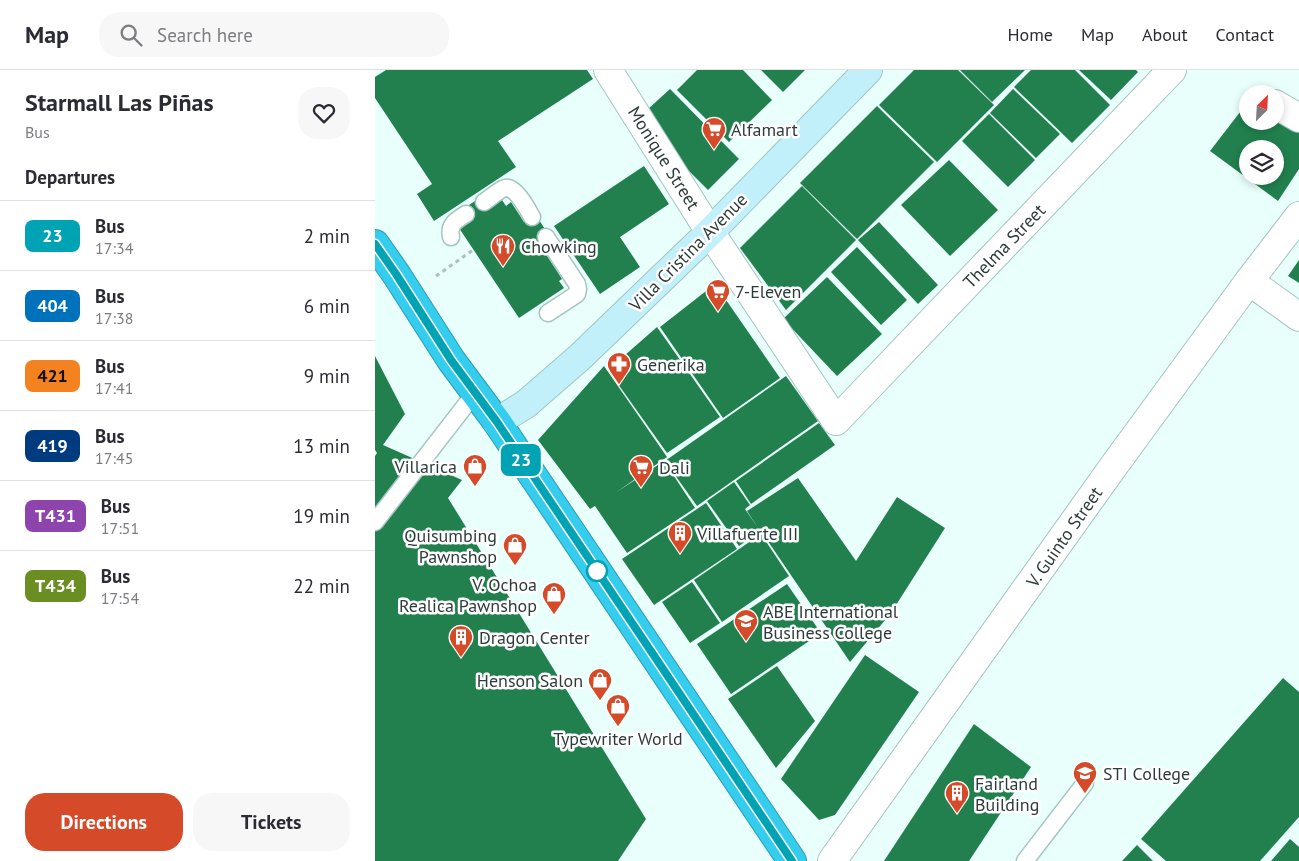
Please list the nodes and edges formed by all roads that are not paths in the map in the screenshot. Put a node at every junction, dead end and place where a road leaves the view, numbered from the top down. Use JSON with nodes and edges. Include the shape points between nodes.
{"nodes":[{"id":1,"x":608,"y":70,"type":"edge"},
{"id":2,"x":868,"y":70,"type":"edge"},
{"id":3,"x":1172,"y":70,"type":"edge"},
{"id":4,"x":1284,"y":109,"type":"edge"},
{"id":5,"x":1299,"y":118,"type":"edge"},
{"id":6,"x":484,"y":202,"type":"dead end"},
{"id":7,"x":466,"y":214,"type":"dead end"},
{"id":8,"x":1299,"y":216,"type":"edge"},
{"id":9,"x":532,"y":217,"type":"dead end"},
{"id":10,"x":710,"y":232,"type":"junction"},
{"id":11,"x":546,"y":237,"type":"dead end"},
{"id":12,"x":451,"y":238,"type":"dead end"},
{"id":13,"x":375,"y":244,"type":"edge"},
{"id":14,"x":1249,"y":282,"type":"junction"},
{"id":15,"x":548,"y":313,"type":"dead end"},
{"id":16,"x":1299,"y":317,"type":"edge"},
{"id":17,"x":475,"y":393,"type":"junction"},
{"id":18,"x":836,"y":421,"type":"joint"},
{"id":19,"x":497,"y":422,"type":"junction"},
{"id":20,"x":375,"y":522,"type":"edge"},
{"id":21,"x":1085,"y":783,"type":"dead end"},
{"id":22,"x":792,"y":861,"type":"edge"},
{"id":23,"x":832,"y":861,"type":"edge"},
{"id":24,"x":1025,"y":861,"type":"edge"}],
"edges":[{"from":1,"to":10,"type":"street","name":"Monique Street"},
{"from":2,"to":10,"type":"street","name":"Villa Cristina Avenue"},
{"from":3,"to":18,"type":"street","name":"Thelma Street"},
{"from":4,"to":5,"type":"street"},
{"from":6,"to":9,"type":"lane","via":[[509,188],[515,191]]},
{"from":7,"to":12,"type":"lane","via":[[451,226]]},
{"from":8,"to":14,"type":"street","name":"V. Guinto Street"},
{"from":10,"to":18,"type":"street","name":"Monique Street"},
{"from":10,"to":19,"type":"street","name":"Villa Cristina Avenue","via":[[573,363],[526,404]]},
{"from":11,"to":15,"type":"lane","via":[[578,289],[577,294]]},
{"from":13,"to":17,"type":"highway"},
{"from":14,"to":16,"type":"street"},
{"from":14,"to":23,"type":"street","name":"V. Guinto Street"},
{"from":17,"to":19,"type":"highway"},
{"from":17,"to":20,"type":"lane"},
{"from":19,"to":22,"type":"highway"},
{"from":21,"to":24,"type":"lane"}]}
